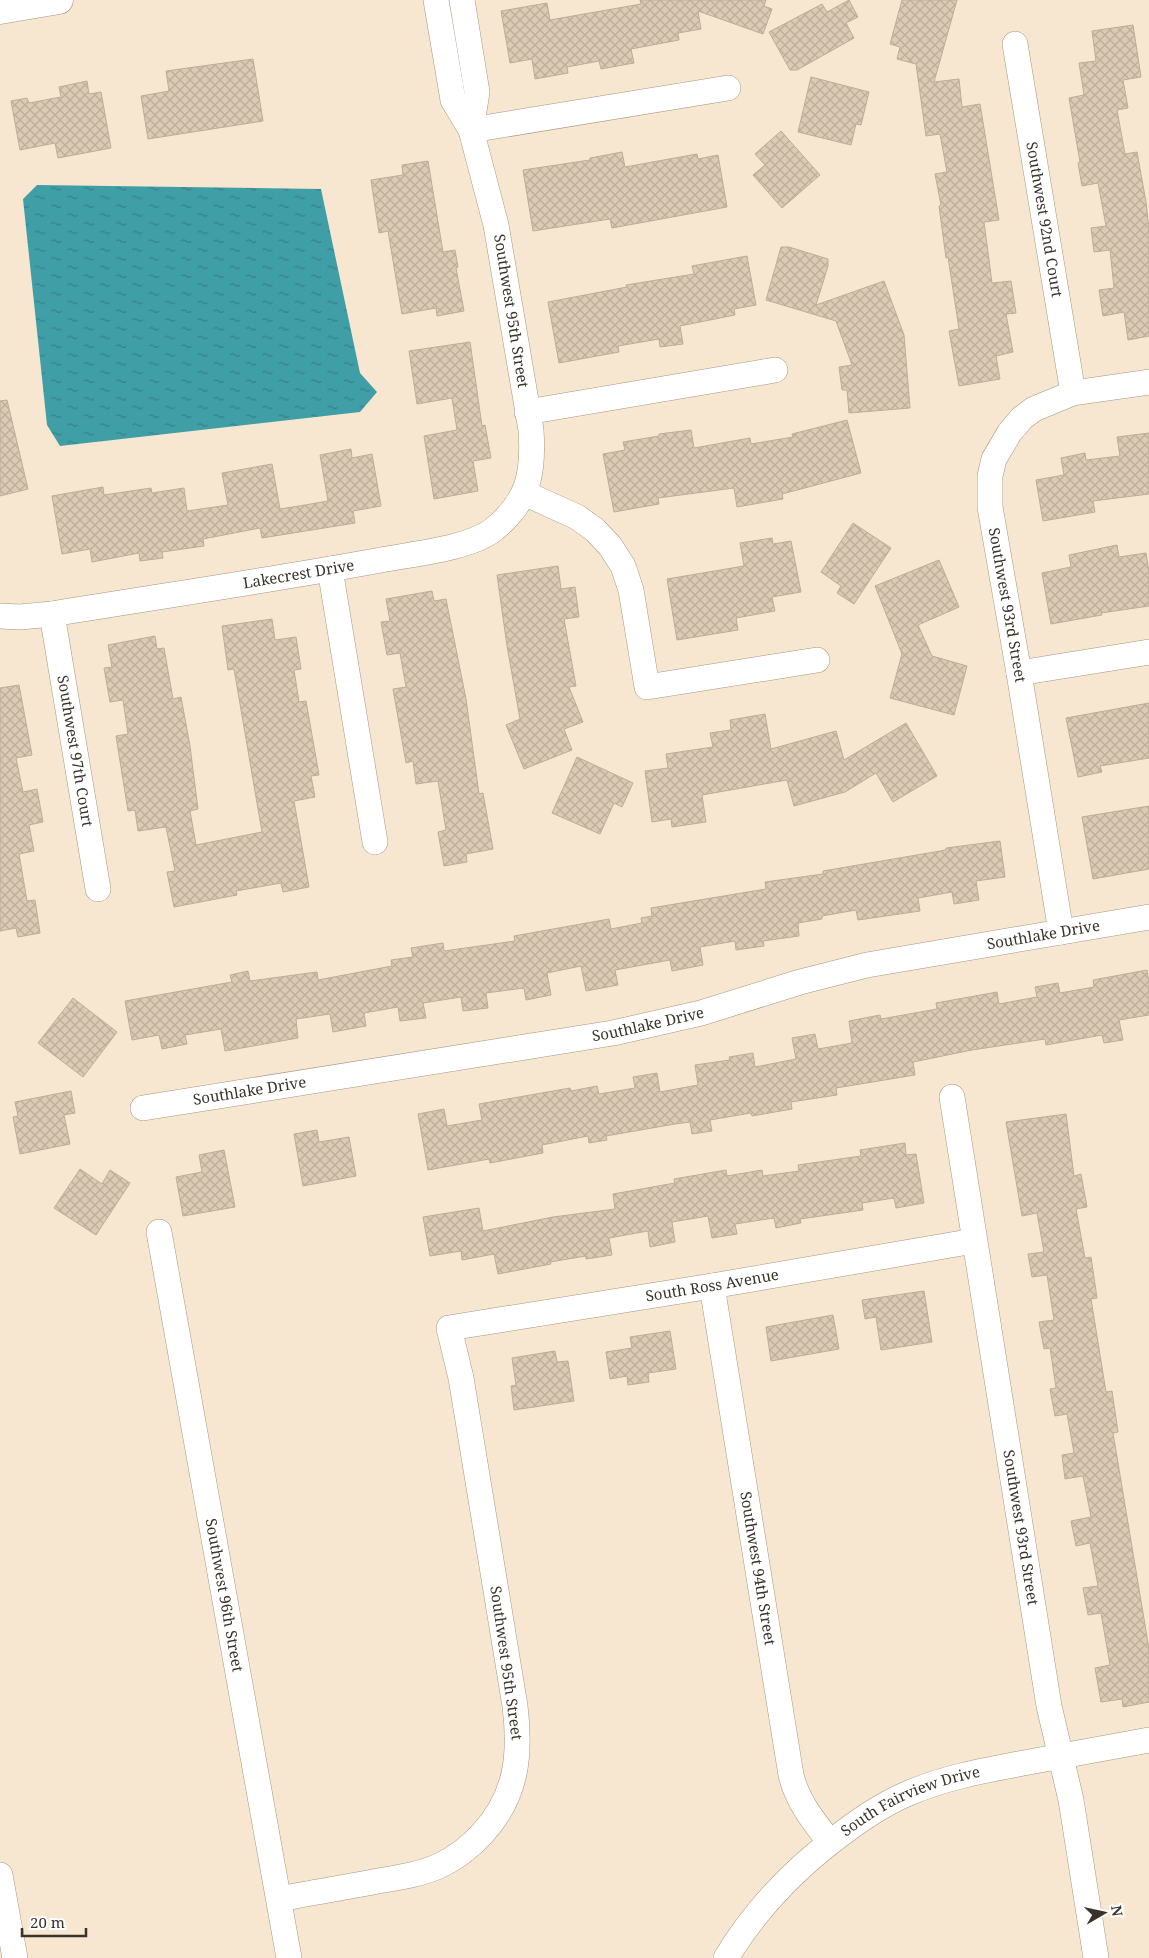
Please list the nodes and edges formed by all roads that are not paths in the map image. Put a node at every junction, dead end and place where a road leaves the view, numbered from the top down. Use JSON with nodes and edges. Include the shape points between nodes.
{"nodes":[{"id":1,"x":60,"y":0,"type":"edge"},
{"id":2,"x":436,"y":0,"type":"edge"},
{"id":3,"x":462,"y":0,"type":"edge"},
{"id":4,"x":0,"y":10,"type":"edge"},
{"id":5,"x":1015,"y":44,"type":"dead end"},
{"id":6,"x":728,"y":88,"type":"dead end"},
{"id":7,"x":471,"y":130,"type":"junction"},
{"id":8,"x":775,"y":370,"type":"dead end"},
{"id":9,"x":1149,"y":382,"type":"edge"},
{"id":10,"x":1073,"y":393,"type":"junction"},
{"id":11,"x":528,"y":412,"type":"junction"},
{"id":12,"x":524,"y":492,"type":"junction"},
{"id":13,"x":330,"y":569,"type":"junction"},
{"id":14,"x":52,"y":614,"type":"junction"},
{"id":15,"x":0,"y":616,"type":"edge"},
{"id":16,"x":1149,"y":652,"type":"edge"},
{"id":17,"x":817,"y":660,"type":"dead end"},
{"id":18,"x":1019,"y":673,"type":"junction"},
{"id":19,"x":375,"y":842,"type":"dead end"},
{"id":20,"x":98,"y":889,"type":"dead end"},
{"id":21,"x":1149,"y":918,"type":"edge"},
{"id":22,"x":1060,"y":932,"type":"junction"},
{"id":23,"x":952,"y":1097,"type":"dead end"},
{"id":24,"x":142,"y":1108,"type":"dead end"},
{"id":25,"x":159,"y":1232,"type":"dead end"},
{"id":26,"x":974,"y":1241,"type":"junction"},
{"id":27,"x":712,"y":1286,"type":"junction"},
{"id":28,"x":449,"y":1328,"type":"joint"},
{"id":29,"x":1149,"y":1740,"type":"edge"},
{"id":30,"x":1061,"y":1756,"type":"junction"},
{"id":31,"x":830,"y":1842,"type":"junction"},
{"id":32,"x":0,"y":1874,"type":"edge"},
{"id":33,"x":278,"y":1899,"type":"junction"},
{"id":34,"x":15,"y":1958,"type":"edge"},
{"id":35,"x":289,"y":1958,"type":"edge"},
{"id":36,"x":726,"y":1958,"type":"edge"},
{"id":37,"x":1096,"y":1958,"type":"edge"}],
"edges":[{"from":1,"to":4,"type":"main road"},
{"from":2,"to":7,"type":"street","name":"Southwest 95th Street","via":[[453,100]]},
{"from":3,"to":7,"type":"street","name":"Southwest 95th Street","via":[[477,92]]},
{"from":5,"to":10,"type":"street","name":"Southwest 92nd Court"},
{"from":6,"to":7,"type":"street"},
{"from":7,"to":11,"type":"street","name":"Southwest 95th Street","via":[[496,224]]},
{"from":8,"to":11,"type":"street"},
{"from":9,"to":10,"type":"street","name":"Southwest 93rd Street"},
{"from":10,"to":18,"type":"street","name":"Southwest 93rd Street","via":[[1034,408],[1022,418],[994,459],[990,476],[990,507]]},
{"from":11,"to":12,"type":"street","name":"Southwest 95th Street","via":[[532,455]]},
{"from":12,"to":13,"type":"street","name":"Lakecrest Drive","via":[[492,531],[474,541]]},
{"from":12,"to":17,"type":"street","via":[[577,517],[595,530],[623,566],[631,590],[647,687]]},
{"from":13,"to":14,"type":"street","name":"Lakecrest Drive"},
{"from":13,"to":19,"type":"street"},
{"from":14,"to":15,"type":"street","name":"Lakecrest Drive"},
{"from":14,"to":20,"type":"street","name":"Southwest 97th Court"},
{"from":16,"to":18,"type":"street"},
{"from":18,"to":22,"type":"street","name":"Southwest 93rd Street"},
{"from":21,"to":22,"type":"street","name":"Southlake Drive"},
{"from":22,"to":24,"type":"street","name":"Southlake Drive","via":[[867,965],[692,1016],[613,1033]]},
{"from":23,"to":26,"type":"street","name":"Southwest 93rd Street"},
{"from":25,"to":33,"type":"street","name":"Southwest 96th Street"},
{"from":26,"to":27,"type":"street","name":"South Ross Avenue"},
{"from":26,"to":30,"type":"street","name":"Southwest 93rd Street","via":[[1048,1696]]},
{"from":27,"to":28,"type":"street","name":"South Ross Avenue"},
{"from":27,"to":31,"type":"street","name":"Southwest 94th Street","via":[[791,1776],[795,1790]]},
{"from":28,"to":33,"type":"street","name":"Southwest 95th Street","via":[[461,1378],[515,1706],[518,1746],[513,1781],[500,1812],[488,1828],[464,1850],[439,1866],[400,1877]]},
{"from":29,"to":30,"type":"street","name":"South Fairview Drive"},
{"from":30,"to":31,"type":"street","name":"South Fairview Drive","via":[[963,1774],[930,1785],[882,1806]]},
{"from":30,"to":37,"type":"street","name":"Southwest 93rd Street"},
{"from":31,"to":36,"type":"street","name":"South Fairview Drive","via":[[777,1890],[742,1932]]},
{"from":32,"to":34,"type":"street"},
{"from":33,"to":35,"type":"street","name":"Southwest 96th Street"}]}
